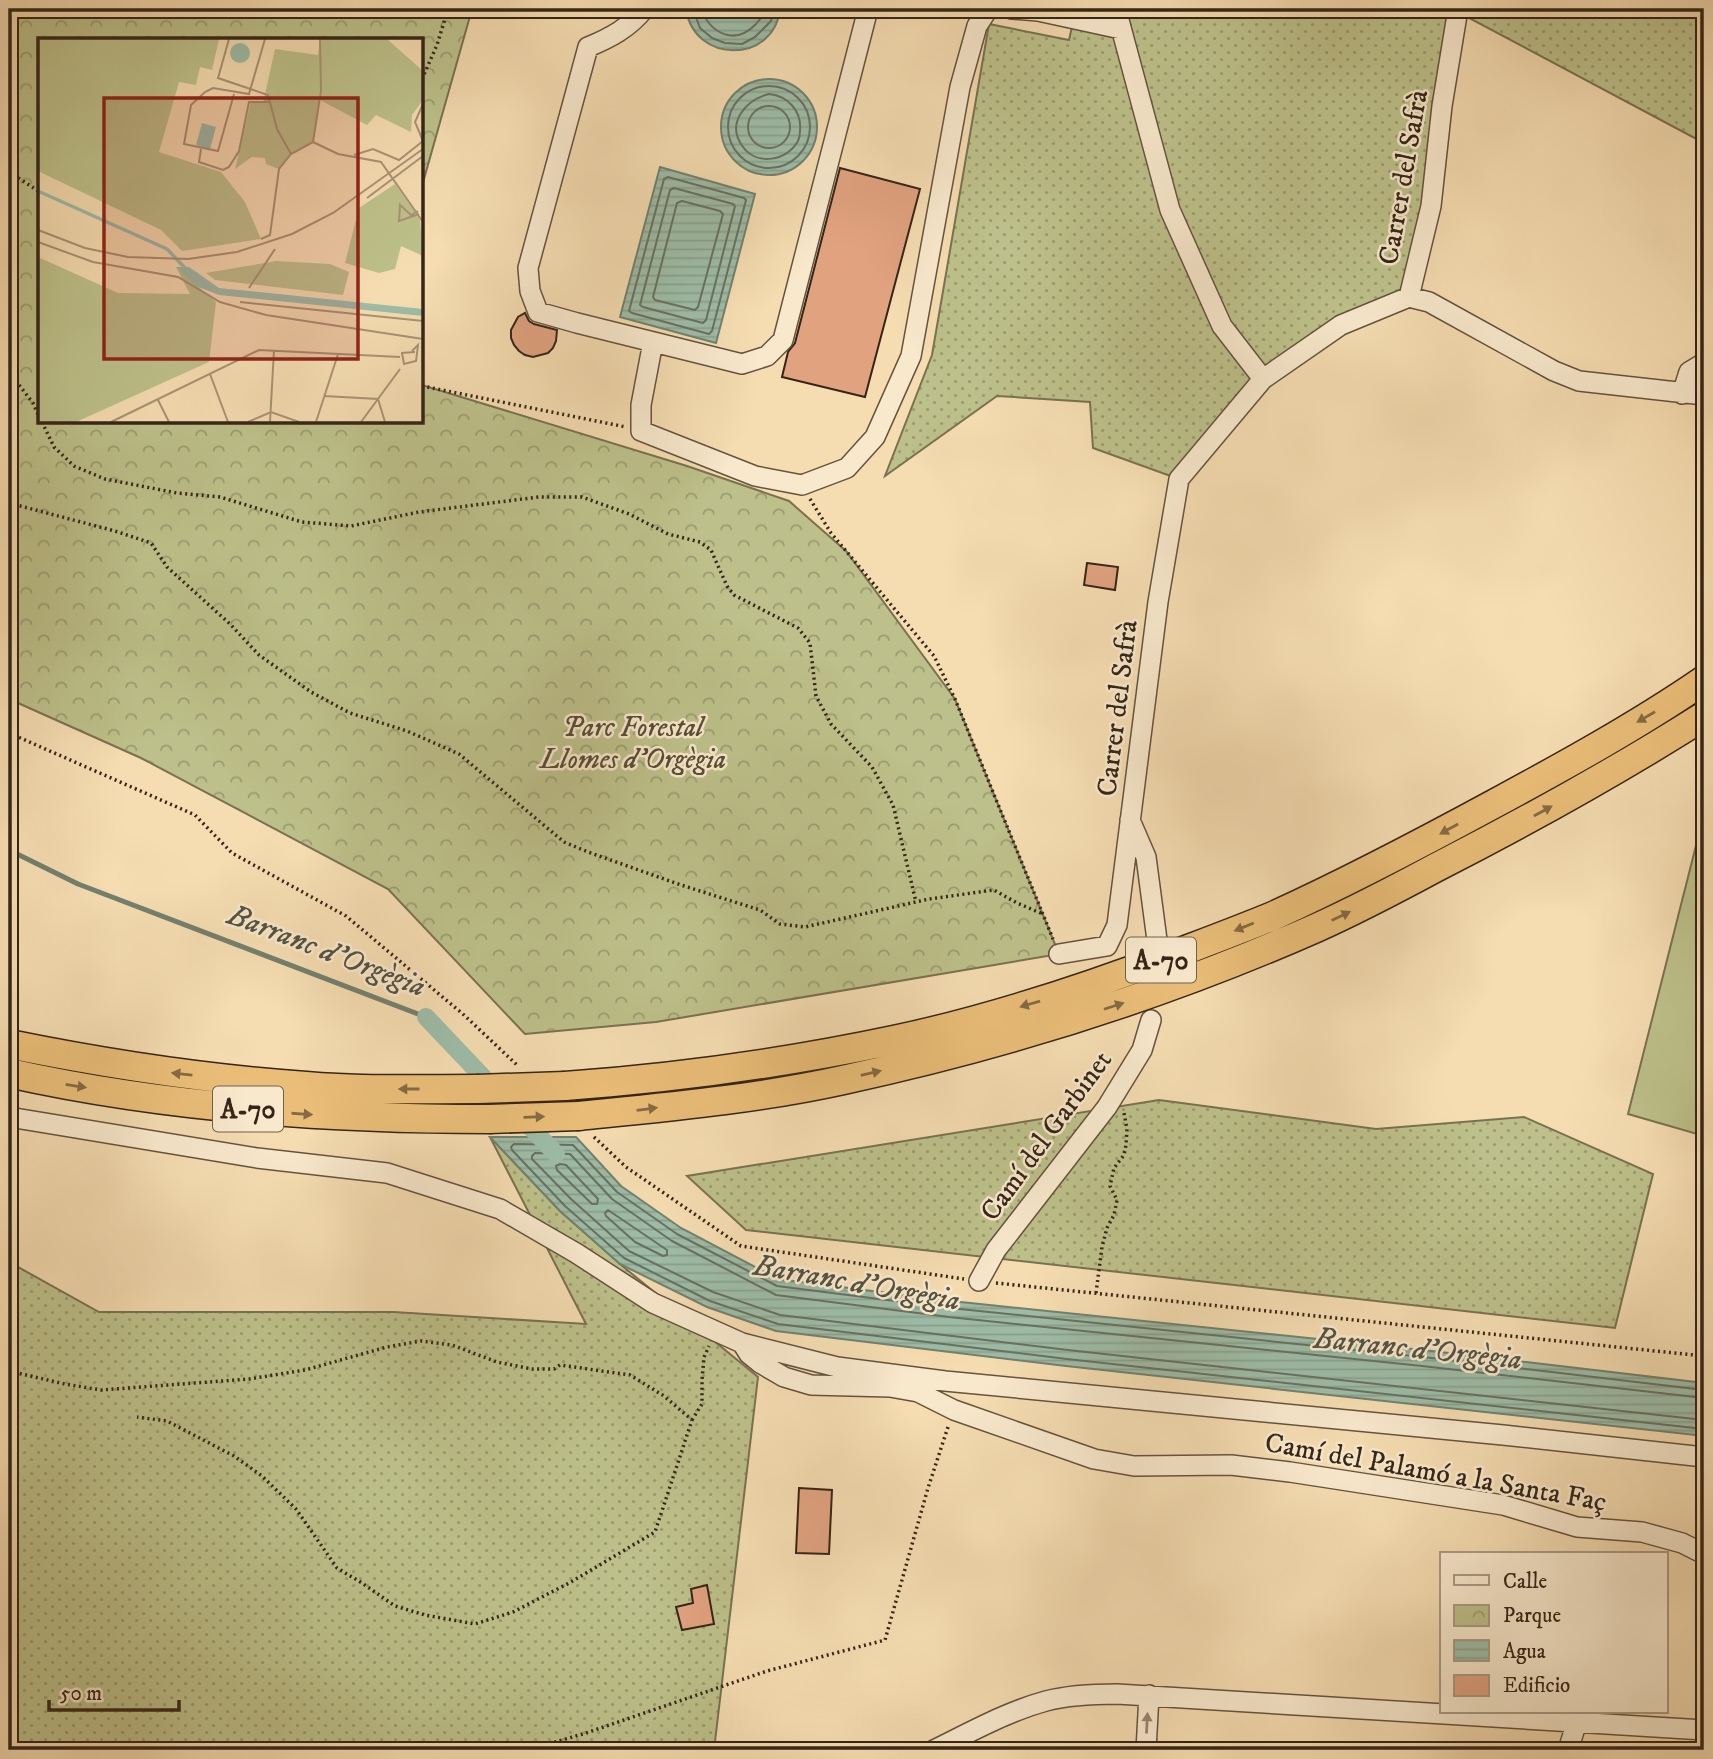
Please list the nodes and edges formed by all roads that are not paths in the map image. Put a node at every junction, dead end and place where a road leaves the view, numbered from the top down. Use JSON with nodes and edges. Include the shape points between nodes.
{"nodes":[{"id":1,"x":644,"y":9,"type":"edge"},
{"id":2,"x":869,"y":9,"type":"edge"},
{"id":3,"x":988,"y":9,"type":"edge"},
{"id":4,"x":1012,"y":9,"type":"edge"},
{"id":5,"x":1116,"y":9,"type":"edge"},
{"id":6,"x":1458,"y":9,"type":"edge"},
{"id":7,"x":1121,"y":29,"type":"junction"},
{"id":8,"x":1409,"y":297,"type":"junction"},
{"id":9,"x":653,"y":342,"type":"junction"},
{"id":10,"x":1704,"y":363,"type":"edge"},
{"id":11,"x":1263,"y":379,"type":"junction"},
{"id":12,"x":1682,"y":394,"type":"junction"},
{"id":13,"x":1704,"y":395,"type":"edge"},
{"id":14,"x":1704,"y":680,"type":"edge"},
{"id":15,"x":1704,"y":716,"type":"edge"},
{"id":16,"x":1129,"y":819,"type":"junction"},
{"id":17,"x":1157,"y":940,"type":"dead end"},
{"id":18,"x":1059,"y":954,"type":"road end"},
{"id":19,"x":1150,"y":1020,"type":"dead end"},
{"id":20,"x":9,"y":1044,"type":"edge"},
{"id":21,"x":9,"y":1073,"type":"edge"},
{"id":22,"x":9,"y":1117,"type":"edge"},
{"id":23,"x":979,"y":1281,"type":"road end"},
{"id":24,"x":742,"y":1343,"type":"junction"},
{"id":25,"x":1704,"y":1457,"type":"edge"},
{"id":26,"x":1704,"y":1554,"type":"edge"},
{"id":27,"x":1149,"y":1695,"type":"junction"},
{"id":28,"x":1440,"y":1713,"type":"edge"},
{"id":29,"x":1450,"y":1714,"type":"edge"},
{"id":30,"x":1577,"y":1722,"type":"junction"},
{"id":31,"x":1704,"y":1730,"type":"edge"},
{"id":32,"x":934,"y":1750,"type":"edge"},
{"id":33,"x":1146,"y":1750,"type":"edge"},
{"id":34,"x":1568,"y":1750,"type":"edge"}],
"edges":[{"from":1,"to":9,"type":"street","via":[[616,35],[588,47],[528,268],[538,312]]},
{"from":2,"to":9,"type":"street","via":[[783,340],[767,356],[742,364]]},
{"from":3,"to":9,"type":"street","via":[[977,26],[960,88],[911,356],[875,437],[847,468],[802,485],[755,476],[641,431]]},
{"from":4,"to":7,"type":"street"},
{"from":5,"to":7,"type":"street"},
{"from":6,"to":8,"type":"street","name":"Carrer del Safrà","via":[[1431,206]]},
{"from":7,"to":11,"type":"street","via":[[1170,210],[1222,326]]},
{"from":8,"to":11,"type":"street","name":"Carrer del Safrà","via":[[1341,325]]},
{"from":8,"to":12,"type":"street","via":[[1429,302],[1579,381]]},
{"from":10,"to":12,"type":"street","via":[[1689,372]]},
{"from":11,"to":16,"type":"street","name":"Carrer del Safrà","via":[[1179,479]]},
{"from":12,"to":13,"type":"street"},
{"from":14,"to":20,"type":"highway","number":"A-70","one_way":true,"bridge":true,"via":[[1543,777],[1396,857],[1270,917],[1099,983],[897,1040],[646,1080],[477,1089],[308,1087],[165,1072]]},
{"from":21,"to":15,"type":"highway","number":"A-70","one_way":true,"bridge":true,"via":[[214,1106],[345,1117],[582,1122],[841,1080],[1056,1025],[1133,1000],[1318,927],[1483,844]]},
{"from":16,"to":17,"type":"street","via":[[1146,858]]},
{"from":16,"to":18,"type":"street","name":"Carrer del Safrà","via":[[1117,925],[1107,946]]},
{"from":19,"to":23,"type":"street","name":"Camí del Garbinet","via":[[1142,1050],[1107,1107],[996,1250]]},
{"from":22,"to":24,"type":"street","name":"Camí del Palamó a la Santa Faç","via":[[257,1158],[387,1173],[500,1209],[653,1303]]},
{"from":24,"to":25,"type":"street","via":[[837,1367],[932,1379]]},
{"from":24,"to":26,"type":"street","name":"Camí del Palamó a la Santa Faç","via":[[760,1363],[784,1377],[811,1385],[918,1392],[954,1410],[1094,1459],[1134,1466],[1231,1465],[1476,1500],[1577,1527],[1643,1532]]},
{"from":27,"to":28,"type":"street"},
{"from":27,"to":32,"type":"street","via":[[1081,1695],[1047,1701],[1011,1712]]},
{"from":33,"to":27,"type":"street","one_way":true},
{"from":29,"to":30,"type":"street"},
{"from":30,"to":31,"type":"street"},
{"from":30,"to":34,"type":"street"}]}
